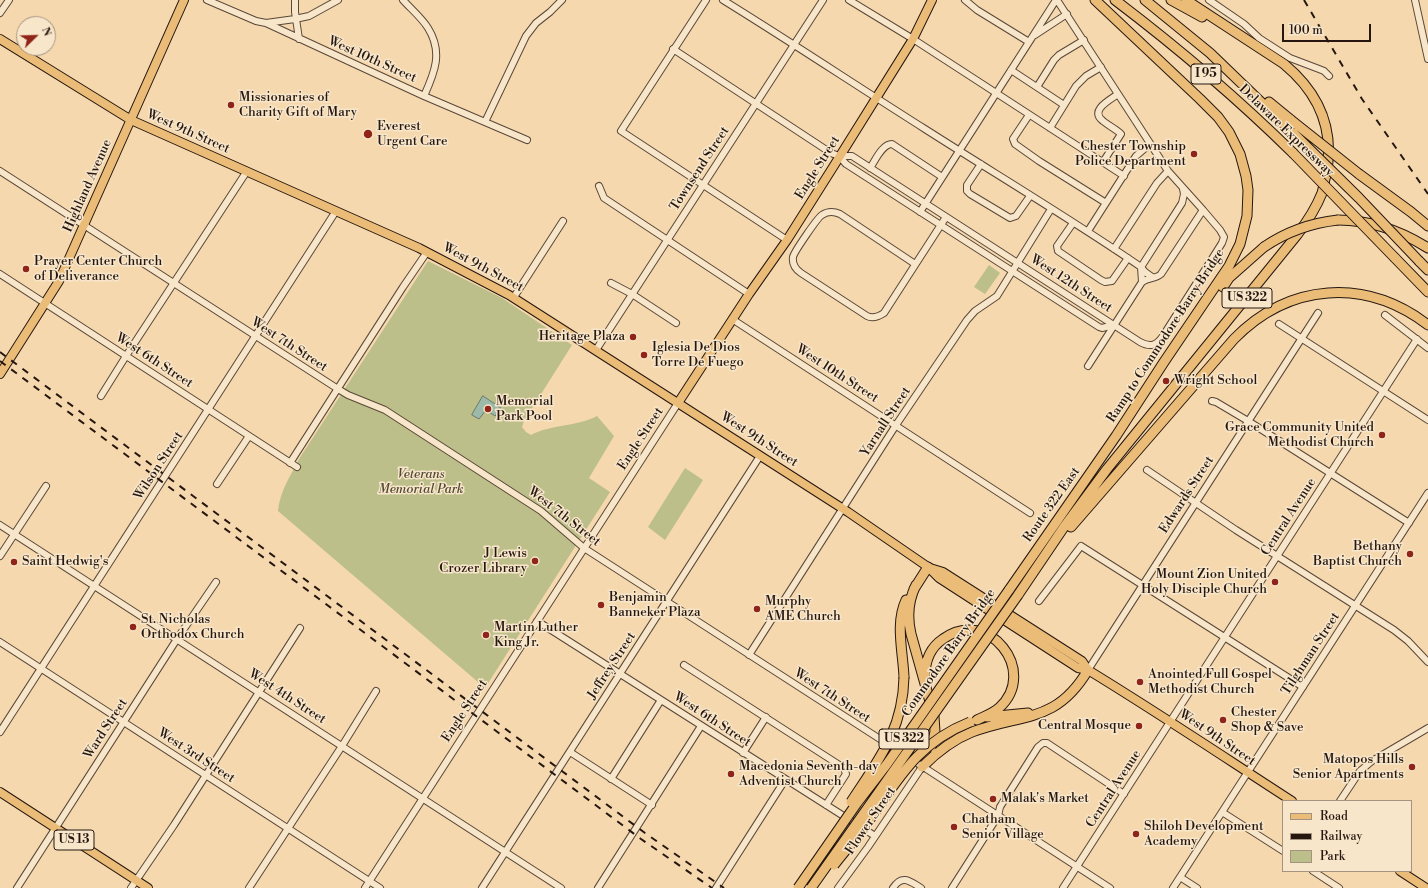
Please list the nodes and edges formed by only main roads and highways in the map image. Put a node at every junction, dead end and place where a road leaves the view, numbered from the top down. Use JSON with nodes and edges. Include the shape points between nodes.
{"nodes":[{"id":1,"x":184,"y":0,"type":"edge"},
{"id":2,"x":932,"y":0,"type":"edge"},
{"id":3,"x":1095,"y":0,"type":"edge"},
{"id":4,"x":1116,"y":0,"type":"edge"},
{"id":5,"x":1145,"y":0,"type":"edge"},
{"id":6,"x":1171,"y":0,"type":"edge"},
{"id":7,"x":1186,"y":0,"type":"edge"},
{"id":8,"x":0,"y":40,"type":"edge"},
{"id":9,"x":1247,"y":40,"type":"junction"},
{"id":10,"x":1226,"y":68,"type":"junction"},
{"id":11,"x":131,"y":120,"type":"junction"},
{"id":12,"x":1428,"y":226,"type":"edge"},
{"id":13,"x":1428,"y":248,"type":"edge"},
{"id":14,"x":1428,"y":270,"type":"edge"},
{"id":15,"x":1428,"y":292,"type":"edge"},
{"id":16,"x":1428,"y":325,"type":"edge"},
{"id":17,"x":0,"y":374,"type":"edge"},
{"id":18,"x":678,"y":403,"type":"junction"},
{"id":19,"x":1116,"y":436,"type":"junction"},
{"id":20,"x":1051,"y":548,"type":"junction"},
{"id":21,"x":928,"y":567,"type":"junction"},
{"id":22,"x":916,"y":585,"type":"junction"},
{"id":23,"x":1010,"y":590,"type":"joint"},
{"id":24,"x":1088,"y":670,"type":"junction"},
{"id":25,"x":925,"y":682,"type":"junction"},
{"id":26,"x":1047,"y":710,"type":"junction"},
{"id":27,"x":973,"y":721,"type":"junction"},
{"id":28,"x":0,"y":792,"type":"edge"},
{"id":29,"x":1290,"y":800,"type":"edge"},
{"id":30,"x":1402,"y":872,"type":"edge"},
{"id":31,"x":148,"y":888,"type":"edge"},
{"id":32,"x":797,"y":888,"type":"edge"},
{"id":33,"x":811,"y":888,"type":"edge"},
{"id":34,"x":815,"y":888,"type":"edge"},
{"id":35,"x":1426,"y":888,"type":"edge"}],
"edges":[{"from":1,"to":11,"type":"main road","name":"Highland Avenue"},
{"from":2,"to":18,"type":"main road","name":"Engle Street","via":[[913,39],[787,240]]},
{"from":3,"to":19,"type":"highway","name":"Ramp to Commodore Barry Bridge","number":"US 322","via":[[1218,117],[1240,154],[1248,190],[1244,231],[1233,260]]},
{"from":4,"to":15,"type":"highway","name":"Delaware Expressway","number":"I 95","bridge":true,"via":[[1246,109],[1293,153]]},
{"from":5,"to":10,"type":"highway","name":"Delaware Expressway","number":"I 95"},
{"from":6,"to":9,"type":"highway","number":"US 322"},
{"from":7,"to":9,"type":"highway"},
{"from":8,"to":11,"type":"main road","name":"West 9th Street"},
{"from":9,"to":20,"type":"highway","number":"US 322","via":[[1284,64],[1310,91],[1316,101],[1329,145],[1329,159],[1322,192],[1310,217],[1293,240],[1108,469],[1064,526]]},
{"from":10,"to":12,"type":"highway","bridge":true},
{"from":10,"to":14,"type":"highway","name":"Delaware Expressway","number":"I 95","bridge":true,"via":[[1294,133]]},
{"from":11,"to":17,"type":"main road","name":"Highland Avenue","via":[[59,281]]},
{"from":11,"to":18,"type":"main road","name":"West 9th Street","via":[[427,252],[514,297]]},
{"from":13,"to":19,"type":"highway","bridge":true,"via":[[1403,234],[1354,220],[1338,220],[1308,226],[1281,236],[1264,247],[1229,278]]},
{"from":16,"to":20,"type":"highway","via":[[1401,307],[1356,293],[1307,296],[1291,300],[1271,310],[1234,339]]},
{"from":18,"to":21,"type":"main road","name":"West 9th Street"},
{"from":19,"to":23,"type":"highway","name":"Route 322 East","number":"US 322"},
{"from":20,"to":33,"type":"highway","name":"Commodore Barry Bridge","number":"US 322","bridge":true},
{"from":21,"to":22,"type":"highway"},
{"from":21,"to":24,"type":"main road","name":"West 9th Street","via":[[939,578],[1078,668]]},
{"from":22,"to":25,"type":"highway","via":[[908,621]]},
{"from":22,"to":32,"type":"highway","bridge":true,"via":[[905,604],[901,620],[903,695],[894,732]]},
{"from":23,"to":32,"type":"highway","name":"Commodore Barry Bridge","number":"US 322","bridge":true},
{"from":24,"to":26,"type":"highway","via":[[1067,697]]},
{"from":24,"to":29,"type":"main road","name":"West 9th Street","via":[[1139,700]]},
{"from":25,"to":26,"type":"highway","via":[[935,727],[933,743],[922,766],[942,748],[959,738]]},
{"from":25,"to":27,"type":"highway","via":[[928,656],[948,635],[965,630],[976,631],[997,640],[1011,659],[1013,682],[999,708]]},
{"from":26,"to":27,"type":"highway","via":[[992,716]]},
{"from":27,"to":34,"type":"highway","bridge":true,"via":[[938,738],[912,761]]},
{"from":28,"to":31,"type":"main road","number":"US 13"},
{"from":30,"to":35,"type":"main road"}]}
